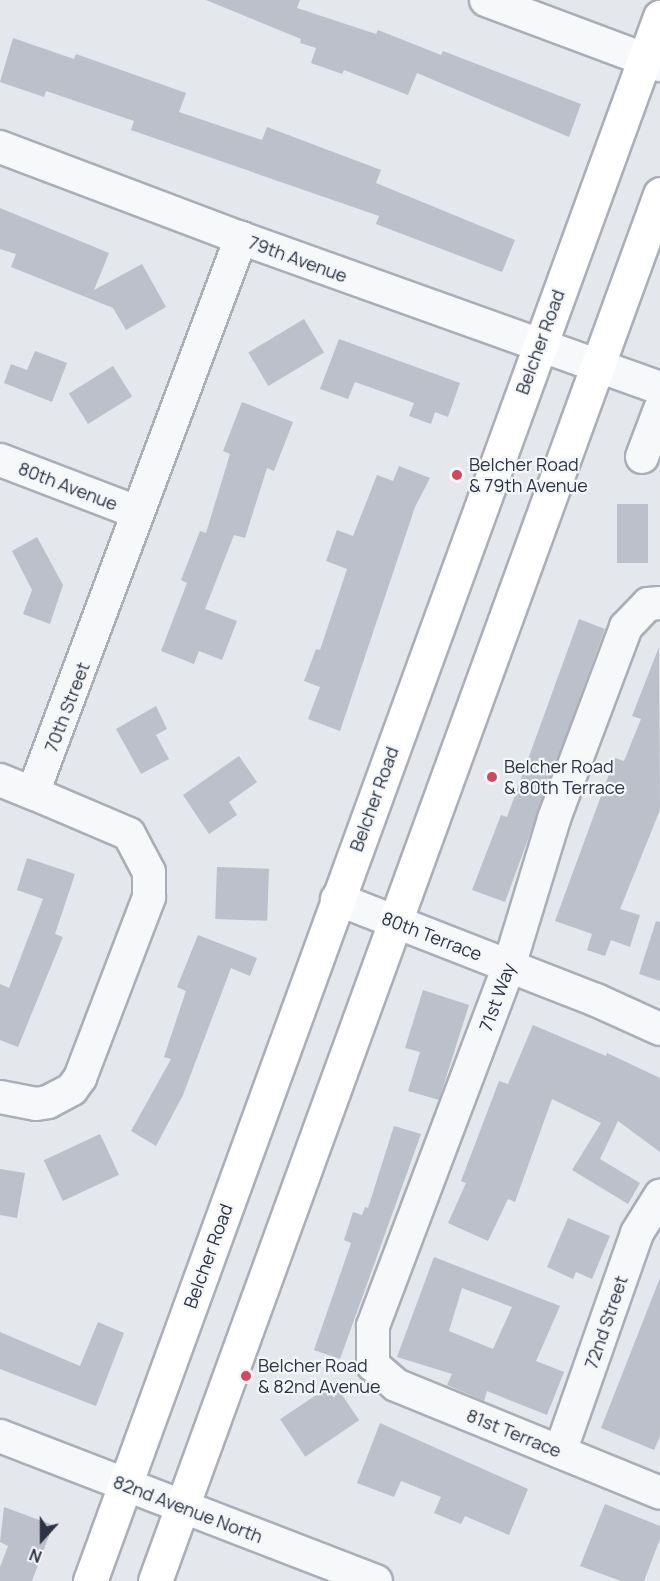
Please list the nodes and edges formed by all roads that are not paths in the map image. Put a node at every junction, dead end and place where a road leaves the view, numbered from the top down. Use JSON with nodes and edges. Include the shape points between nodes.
{"nodes":[{"id":1,"x":486,"y":0,"type":"edge"},
{"id":2,"x":660,"y":17,"type":"edge"},
{"id":3,"x":652,"y":62,"type":"edge"},
{"id":4,"x":0,"y":147,"type":"edge"},
{"id":5,"x":660,"y":194,"type":"edge"},
{"id":6,"x":241,"y":238,"type":"junction"},
{"id":7,"x":539,"y":344,"type":"junction"},
{"id":8,"x":598,"y":365,"type":"junction"},
{"id":9,"x":660,"y":388,"type":"edge"},
{"id":10,"x":660,"y":409,"type":"edge"},
{"id":11,"x":642,"y":457,"type":"dead end"},
{"id":12,"x":0,"y":460,"type":"edge"},
{"id":13,"x":136,"y":512,"type":"junction"},
{"id":14,"x":660,"y":603,"type":"edge"},
{"id":15,"x":0,"y":780,"type":"edge"},
{"id":16,"x":33,"y":793,"type":"junction"},
{"id":17,"x":337,"y":899,"type":"junction"},
{"id":18,"x":394,"y":921,"type":"junction"},
{"id":19,"x":509,"y":966,"type":"junction"},
{"id":20,"x":660,"y":1029,"type":"edge"},
{"id":21,"x":0,"y":1097,"type":"edge"},
{"id":22,"x":660,"y":1196,"type":"edge"},
{"id":23,"x":373,"y":1365,"type":"joint"},
{"id":24,"x":0,"y":1436,"type":"edge"},
{"id":25,"x":560,"y":1452,"type":"junction"},
{"id":26,"x":125,"y":1486,"type":"junction"},
{"id":27,"x":660,"y":1493,"type":"edge"},
{"id":28,"x":182,"y":1506,"type":"junction"},
{"id":29,"x":90,"y":1581,"type":"edge"},
{"id":30,"x":155,"y":1581,"type":"edge"},
{"id":31,"x":376,"y":1581,"type":"edge"}],
"edges":[{"from":1,"to":3,"type":"street"},
{"from":2,"to":3,"type":"main road","name":"Belcher Road"},
{"from":3,"to":7,"type":"main road","name":"Belcher Road"},
{"from":4,"to":6,"type":"street","name":"79th Avenue"},
{"from":5,"to":8,"type":"main road"},
{"from":6,"to":7,"type":"street","name":"79th Avenue"},
{"from":6,"to":13,"type":"street","name":"70th Street"},
{"from":7,"to":8,"type":"street","name":"79th Avenue"},
{"from":7,"to":17,"type":"main road","name":"Belcher Road"},
{"from":8,"to":9,"type":"street","name":"79th Avenue"},
{"from":8,"to":18,"type":"main road"},
{"from":10,"to":11,"type":"street"},
{"from":12,"to":13,"type":"street","name":"80th Avenue"},
{"from":13,"to":16,"type":"street","name":"70th Street"},
{"from":14,"to":19,"type":"street","name":"71st Way","via":[[648,604],[626,627],[554,819]]},
{"from":15,"to":16,"type":"street"},
{"from":16,"to":21,"type":"street","via":[[129,834],[145,858],[151,886],[86,1067],[72,1089],[36,1104]]},
{"from":17,"to":18,"type":"street","name":"80th Terrace"},
{"from":17,"to":26,"type":"main road","name":"Belcher Road"},
{"from":18,"to":19,"type":"street","name":"80th Terrace"},
{"from":18,"to":28,"type":"main road"},
{"from":19,"to":20,"type":"street","name":"80th Terrace"},
{"from":19,"to":23,"type":"street","name":"71st Way","via":[[373,1326]]},
{"from":22,"to":25,"type":"street","name":"72nd Street","via":[[637,1233]]},
{"from":23,"to":25,"type":"street","name":"81st Terrace","via":[[396,1385]]},
{"from":24,"to":26,"type":"street","name":"82nd Avenue North"},
{"from":25,"to":27,"type":"street","name":"81st Terrace"},
{"from":26,"to":28,"type":"street","name":"82nd Avenue North"},
{"from":26,"to":29,"type":"main road","name":"Belcher Road"},
{"from":28,"to":30,"type":"main road"},
{"from":28,"to":31,"type":"street","name":"82nd Avenue North"}]}
